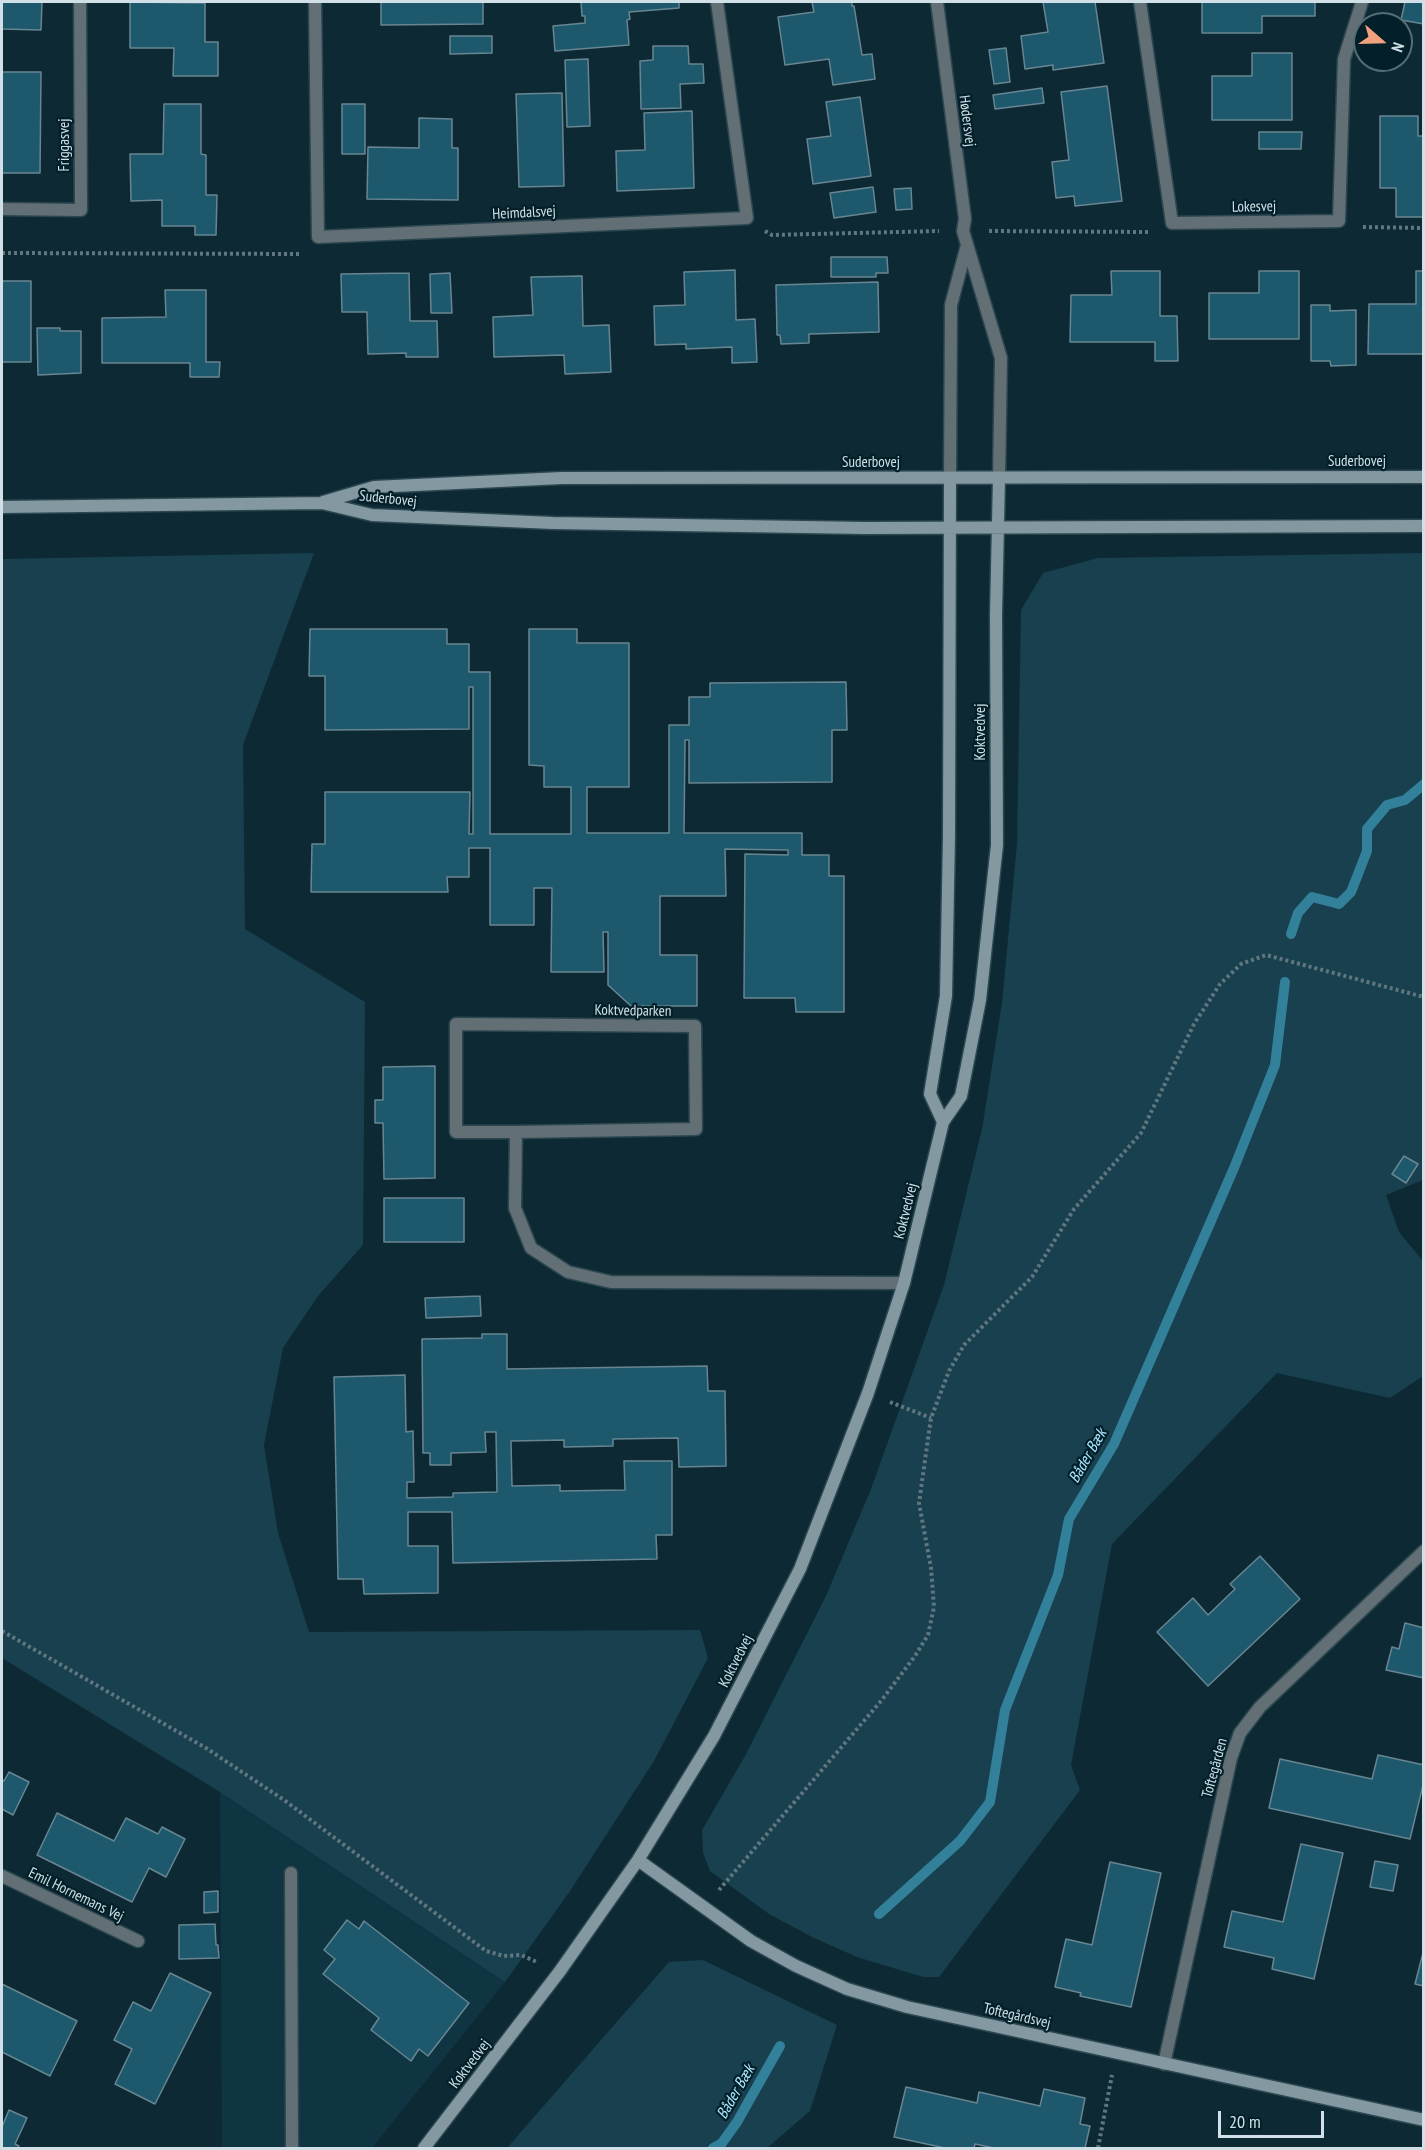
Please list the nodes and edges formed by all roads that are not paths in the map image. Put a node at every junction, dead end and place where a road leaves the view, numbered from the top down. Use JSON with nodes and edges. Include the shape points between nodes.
{"nodes":[{"id":1,"x":80,"y":2,"type":"edge"},
{"id":2,"x":315,"y":2,"type":"edge"},
{"id":3,"x":717,"y":2,"type":"edge"},
{"id":4,"x":937,"y":2,"type":"edge"},
{"id":5,"x":1140,"y":2,"type":"edge"},
{"id":6,"x":1362,"y":2,"type":"edge"},
{"id":7,"x":2,"y":209,"type":"edge"},
{"id":8,"x":968,"y":244,"type":"junction"},
{"id":9,"x":950,"y":477,"type":"junction"},
{"id":10,"x":1424,"y":477,"type":"edge"},
{"id":11,"x":999,"y":478,"type":"junction"},
{"id":12,"x":322,"y":503,"type":"junction"},
{"id":13,"x":2,"y":507,"type":"edge"},
{"id":14,"x":1424,"y":526,"type":"edge"},
{"id":15,"x":950,"y":528,"type":"junction"},
{"id":16,"x":998,"y":528,"type":"junction"},
{"id":17,"x":943,"y":1122,"type":"junction"},
{"id":18,"x":516,"y":1132,"type":"junction"},
{"id":19,"x":904,"y":1283,"type":"junction"},
{"id":20,"x":1424,"y":1551,"type":"edge"},
{"id":21,"x":638,"y":1860,"type":"junction"},
{"id":22,"x":291,"y":1873,"type":"dead end"},
{"id":23,"x":2,"y":1876,"type":"edge"},
{"id":24,"x":138,"y":1941,"type":"dead end"},
{"id":25,"x":1164,"y":2064,"type":"junction"},
{"id":26,"x":1424,"y":2120,"type":"edge"},
{"id":27,"x":292,"y":2148,"type":"edge"},
{"id":28,"x":424,"y":2148,"type":"edge"}],
"edges":[{"from":1,"to":7,"type":"street","name":"Friggasvej","via":[[81,210]]},
{"from":2,"to":3,"type":"street","name":"Heimdalsvej","via":[[318,237],[747,218]]},
{"from":4,"to":8,"type":"street","name":"Hødersvej","via":[[963,231]]},
{"from":5,"to":6,"type":"street","name":"Lokesvej","via":[[1172,224],[1339,221],[1344,58]]},
{"from":8,"to":9,"type":"street","name":"Hødersvej","via":[[951,305]]},
{"from":8,"to":11,"type":"street","name":"Hødersvej","via":[[1001,358]]},
{"from":9,"to":11,"type":"street","name":"Suderbovej"},
{"from":9,"to":12,"type":"street","name":"Suderbovej","via":[[562,478],[374,487]]},
{"from":9,"to":15,"type":"street"},
{"from":10,"to":11,"type":"street","name":"Suderbovej"},
{"from":11,"to":16,"type":"street","name":"Koktvedvej"},
{"from":12,"to":13,"type":"street","name":"Suderbovej"},
{"from":12,"to":15,"type":"street","name":"Suderbovej","via":[[372,515],[553,523]]},
{"from":14,"to":16,"type":"street","name":"Suderbovej"},
{"from":15,"to":16,"type":"street","name":"Suderbovej"},
{"from":15,"to":17,"type":"street","via":[[946,996],[930,1094]]},
{"from":16,"to":17,"type":"street","name":"Koktvedvej","via":[[997,845],[980,1000],[961,1096]]},
{"from":17,"to":19,"type":"street","name":"Koktvedvej"},
{"from":18,"to":18,"type":"street","name":"Koktvedparken","via":[[696,1129],[695,1026],[456,1024],[456,1132]]},
{"from":18,"to":19,"type":"street","via":[[515,1208],[531,1248],[568,1272],[611,1282]]},
{"from":19,"to":21,"type":"street","name":"Koktvedvej","via":[[868,1394],[800,1569],[714,1736]]},
{"from":20,"to":25,"type":"street","name":"Toftegården","via":[[1260,1707],[1240,1733]]},
{"from":21,"to":25,"type":"street","name":"Toftegårdsvej","via":[[751,1941],[847,1989],[908,2007]]},
{"from":21,"to":28,"type":"street","name":"Koktvedvej","via":[[560,1971]]},
{"from":22,"to":27,"type":"street"},
{"from":23,"to":24,"type":"street","name":"Emil Hornemans Vej"},
{"from":25,"to":26,"type":"street","name":"Toftegårdsvej"}]}
